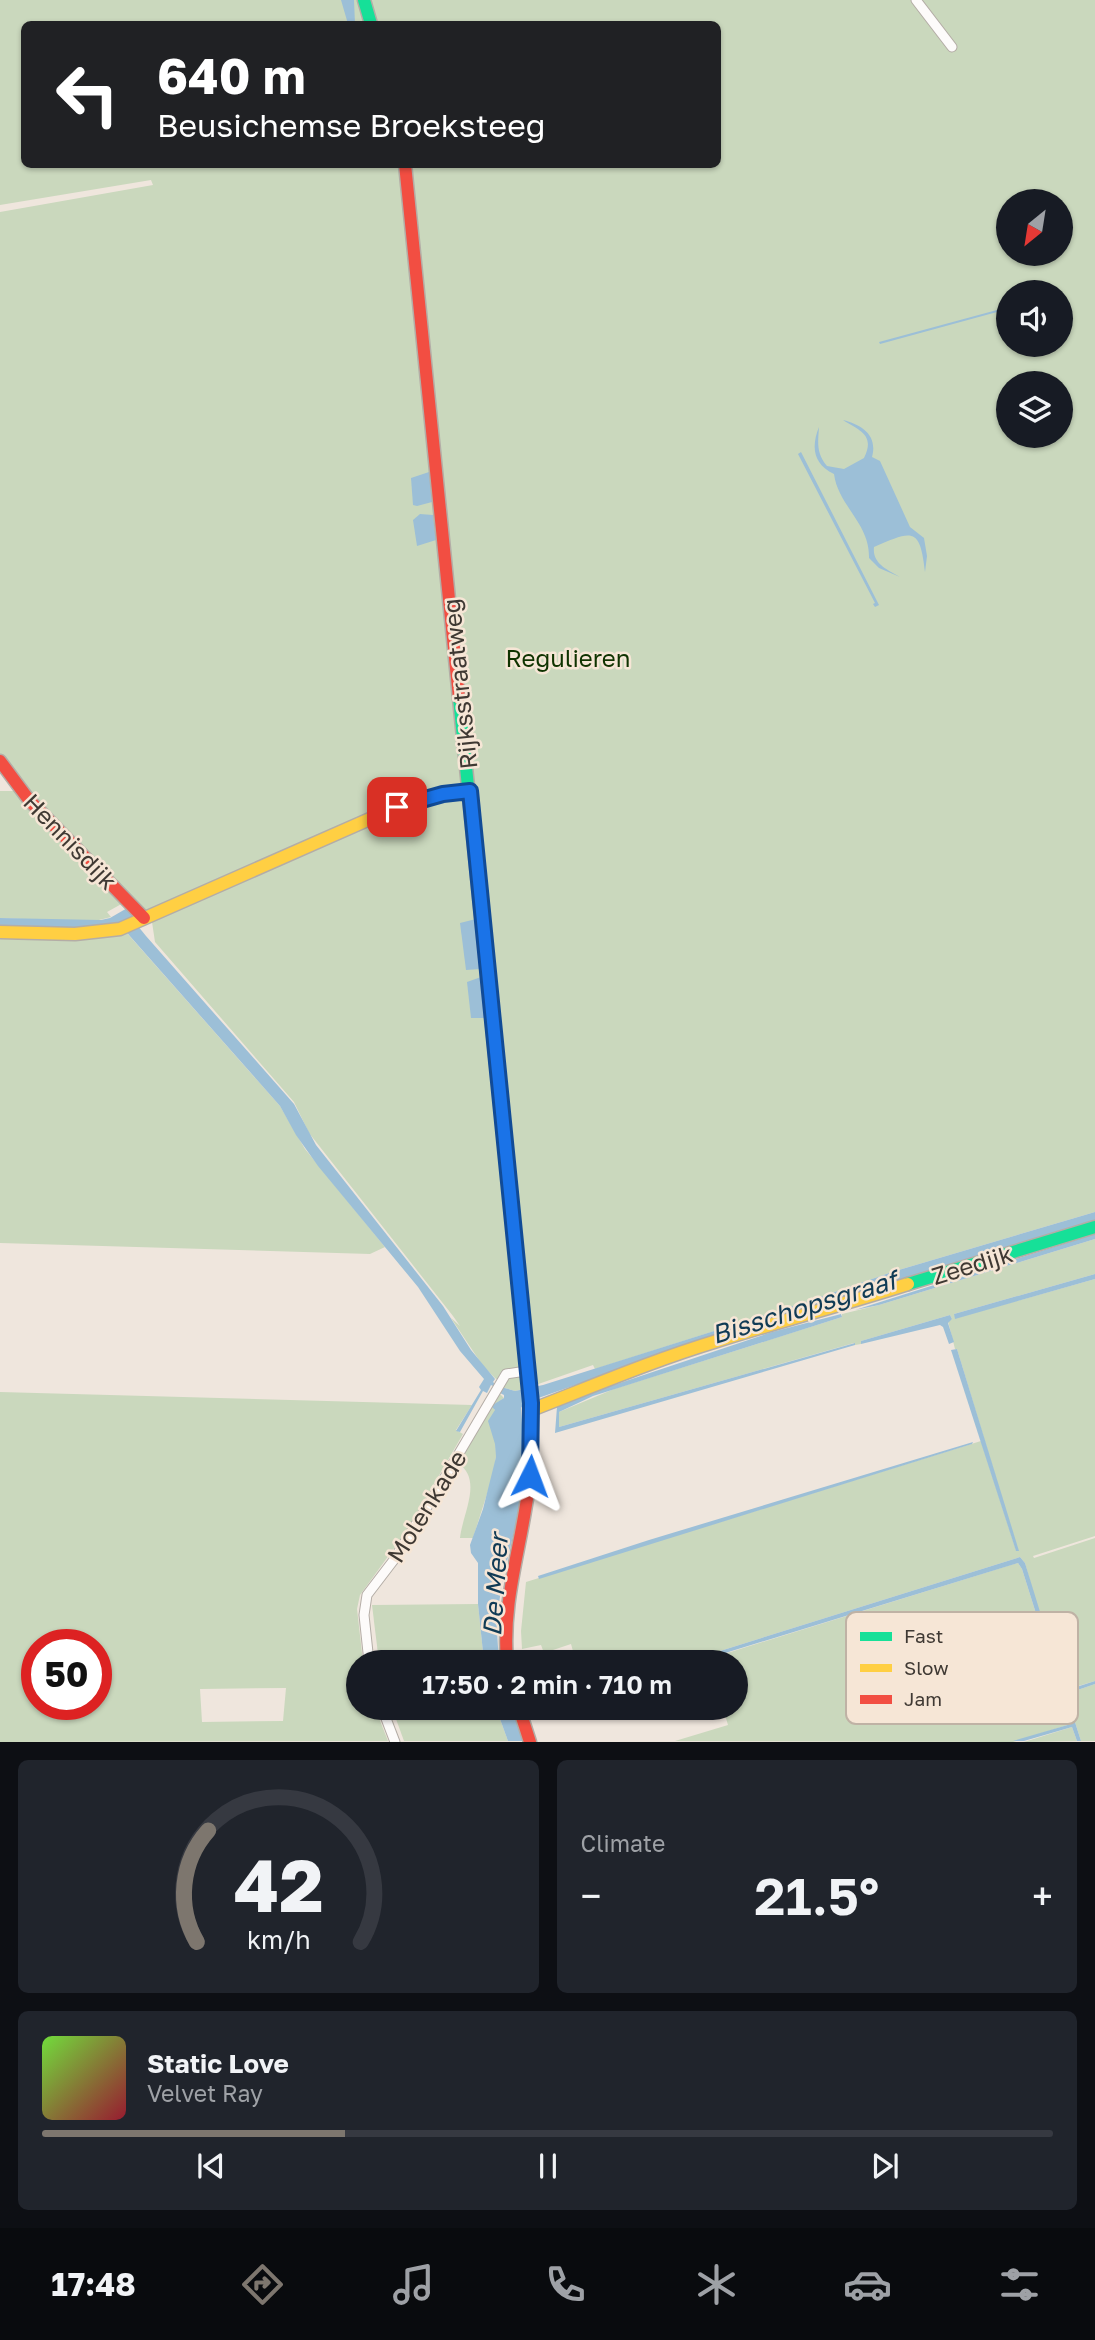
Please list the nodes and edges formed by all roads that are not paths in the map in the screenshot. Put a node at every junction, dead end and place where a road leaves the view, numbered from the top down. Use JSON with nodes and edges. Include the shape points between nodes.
{"nodes":[{"id":1,"x":364,"y":0,"type":"edge"},
{"id":2,"x":916,"y":0,"type":"edge"},
{"id":3,"x":370,"y":21,"type":"edge"},
{"id":4,"x":953,"y":47,"type":"dead end"},
{"id":5,"x":405,"y":168,"type":"edge"},
{"id":6,"x":0,"y":761,"type":"edge"},
{"id":7,"x":470,"y":791,"type":"junction"},
{"id":8,"x":141,"y":920,"type":"junction"},
{"id":9,"x":0,"y":932,"type":"edge"},
{"id":10,"x":1095,"y":1227,"type":"edge"},
{"id":11,"x":528,"y":1378,"type":"junction"},
{"id":12,"x":531,"y":1407,"type":"junction"},
{"id":13,"x":367,"y":1650,"type":"edge"},
{"id":14,"x":506,"y":1650,"type":"edge"},
{"id":15,"x":387,"y":1720,"type":"edge"},
{"id":16,"x":523,"y":1720,"type":"edge"},
{"id":17,"x":395,"y":1741,"type":"edge"},
{"id":18,"x":530,"y":1741,"type":"edge"}],
"edges":[{"from":1,"to":3,"type":"main road"},
{"from":2,"to":4,"type":"street"},
{"from":5,"to":7,"type":"main road","name":"Rijksstraatweg"},
{"from":6,"to":8,"type":"main road","name":"Hennisdijk","via":[[29,800]]},
{"from":7,"to":8,"type":"main road","via":[[397,807]]},
{"from":7,"to":11,"type":"main road","name":"Rijksstraatweg"},
{"from":8,"to":9,"type":"main road","via":[[98,933]]},
{"from":10,"to":12,"type":"main road","name":"Zeedijk","via":[[716,1341]]},
{"from":11,"to":12,"type":"main road","name":"Rijksstraatweg"},
{"from":11,"to":13,"type":"street","name":"Molenkade","via":[[506,1374],[393,1562],[367,1595],[363,1615]]},
{"from":12,"to":14,"type":"main road","name":"Rijksstraatweg","via":[[530,1476],[506,1595]]},
{"from":15,"to":17,"type":"street"},
{"from":16,"to":18,"type":"main road"}]}
